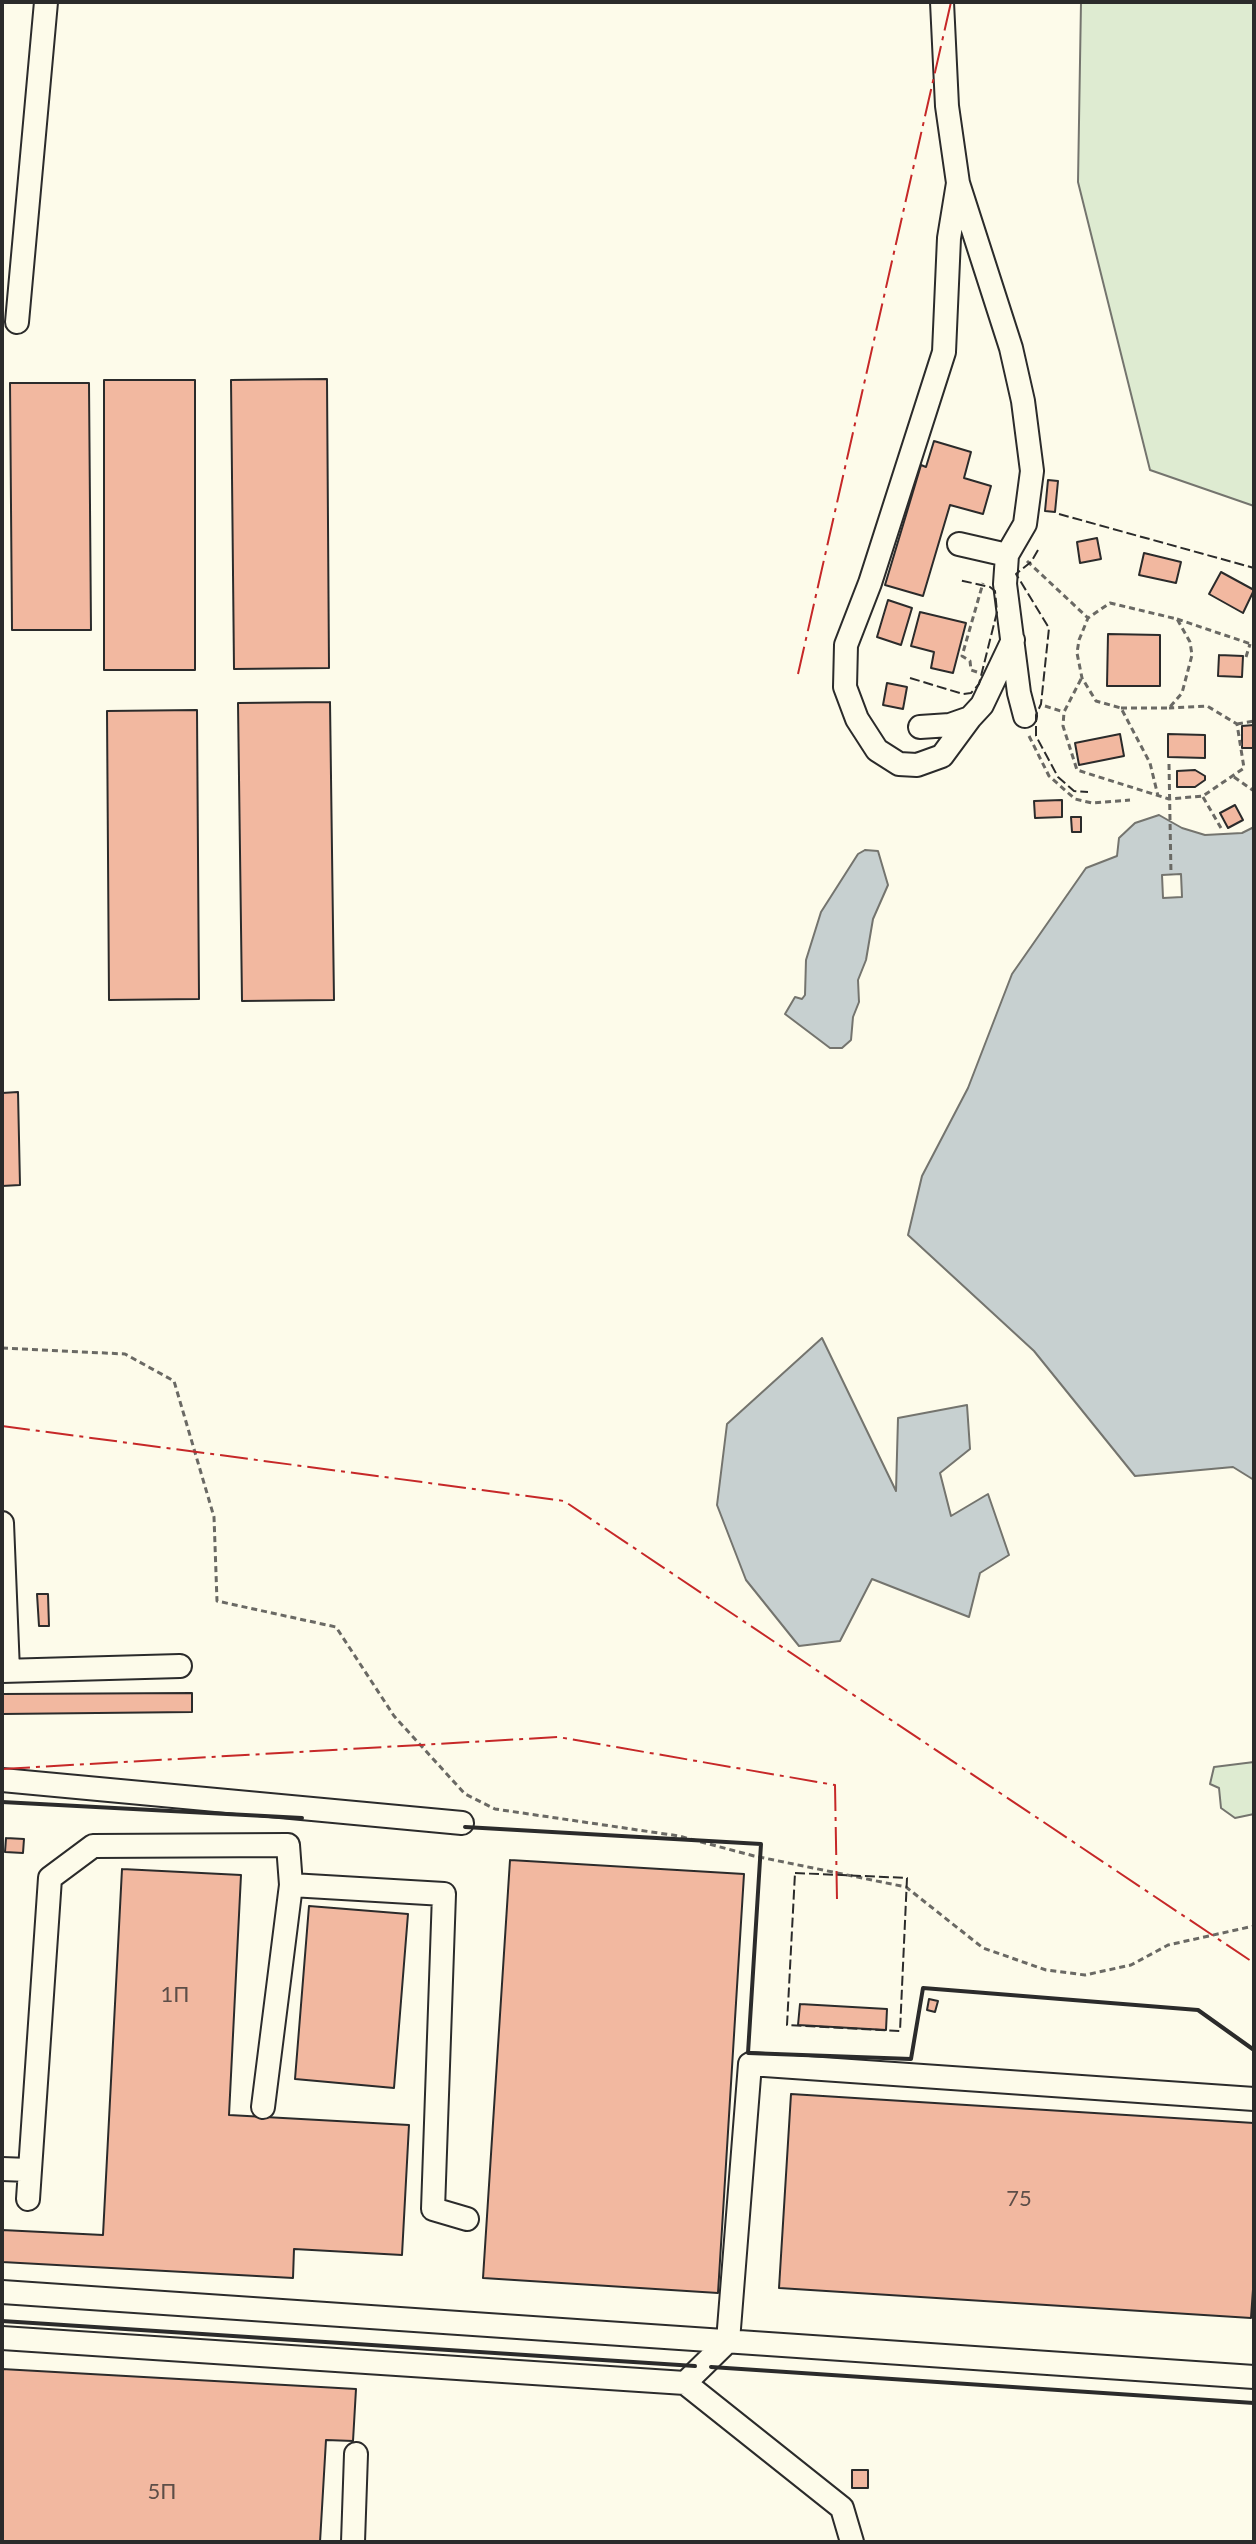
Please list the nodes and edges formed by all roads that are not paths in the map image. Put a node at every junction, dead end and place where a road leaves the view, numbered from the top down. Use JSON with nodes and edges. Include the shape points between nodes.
{"nodes":[{"id":1,"x":46,"y":2,"type":"edge"},
{"id":2,"x":942,"y":2,"type":"edge"},
{"id":3,"x":958,"y":183,"type":"junction"},
{"id":4,"x":17,"y":322,"type":"dead end"},
{"id":5,"x":959,"y":544,"type":"dead end"},
{"id":6,"x":1007,"y":555,"type":"junction"},
{"id":7,"x":1013,"y":640,"type":"junction"},
{"id":8,"x":1025,"y":716,"type":"road end"},
{"id":9,"x":970,"y":718,"type":"junction"},
{"id":10,"x":920,"y":727,"type":"dead end"},
{"id":11,"x":2,"y":1523,"type":"edge"},
{"id":12,"x":180,"y":1666,"type":"dead end"},
{"id":13,"x":5,"y":1671,"type":"edge"},
{"id":14,"x":2,"y":1780,"type":"edge"},
{"id":15,"x":462,"y":1823,"type":"dead end"},
{"id":16,"x":291,"y":1885,"type":"junction"},
{"id":17,"x":1254,"y":2099,"type":"edge"},
{"id":18,"x":263,"y":2107,"type":"dead end"},
{"id":19,"x":2,"y":2169,"type":"edge"},
{"id":20,"x":29,"y":2170,"type":"junction"},
{"id":21,"x":28,"y":2199,"type":"dead end"},
{"id":22,"x":467,"y":2219,"type":"dead end"},
{"id":23,"x":2,"y":2292,"type":"edge"},
{"id":24,"x":2,"y":2338,"type":"edge"},
{"id":25,"x":728,"y":2341,"type":"junction"},
{"id":26,"x":1254,"y":2377,"type":"edge"},
{"id":27,"x":685,"y":2383,"type":"junction"},
{"id":28,"x":356,"y":2454,"type":"dead end"},
{"id":29,"x":353,"y":2542,"type":"edge"},
{"id":30,"x":852,"y":2542,"type":"edge"}],
"edges":[{"from":1,"to":4,"type":"lane"},
{"from":2,"to":3,"type":"lane","via":[[947,106]]},
{"from":3,"to":6,"type":"lane","via":[[1011,348],[1031,457],[1025,524]]},
{"from":3,"to":9,"type":"lane","via":[[949,238],[944,352],[846,645],[845,687],[877,750],[899,764],[917,765],[942,756]]},
{"from":5,"to":6,"type":"lane"},
{"from":6,"to":7,"type":"lane","via":[[1005,584]]},
{"from":7,"to":8,"type":"lane"},
{"from":7,"to":9,"type":"lane","via":[[982,705]]},
{"from":9,"to":10,"type":"lane"},
{"from":11,"to":13,"type":"lane"},
{"from":12,"to":13,"type":"lane"},
{"from":14,"to":15,"type":"lane"},
{"from":16,"to":18,"type":"lane"},
{"from":16,"to":20,"type":"lane","via":[[288,1845],[93,1846],[50,1878]]},
{"from":16,"to":22,"type":"lane","via":[[444,1894],[433,2209]]},
{"from":17,"to":25,"type":"lane","via":[[750,2064]]},
{"from":19,"to":20,"type":"lane"},
{"from":20,"to":21,"type":"lane"},
{"from":23,"to":25,"type":"lane"},
{"from":24,"to":27,"type":"lane"},
{"from":25,"to":26,"type":"lane"},
{"from":25,"to":27,"type":"lane"},
{"from":27,"to":30,"type":"lane","via":[[842,2508]]},
{"from":28,"to":29,"type":"lane"}]}
